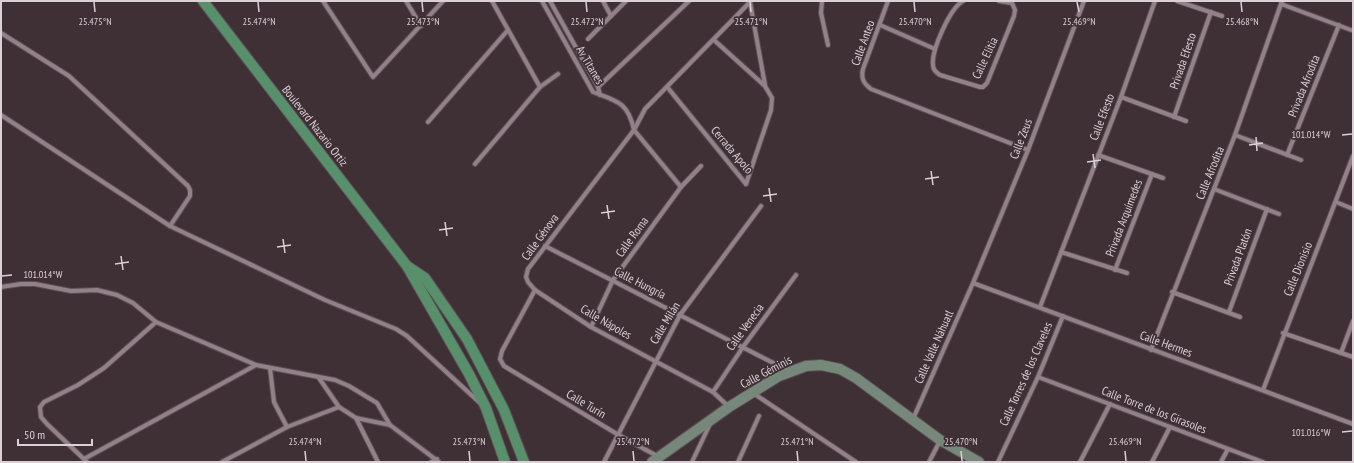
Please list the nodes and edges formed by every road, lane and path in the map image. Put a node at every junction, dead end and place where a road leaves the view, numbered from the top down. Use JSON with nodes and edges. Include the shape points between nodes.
{"nodes":[{"id":1,"x":203,"y":1,"type":"edge"},
{"id":2,"x":323,"y":1,"type":"edge"},
{"id":3,"x":406,"y":1,"type":"edge"},
{"id":4,"x":443,"y":1,"type":"edge"},
{"id":5,"x":492,"y":1,"type":"edge"},
{"id":6,"x":542,"y":1,"type":"edge"},
{"id":7,"x":550,"y":1,"type":"edge"},
{"id":8,"x":603,"y":1,"type":"edge"},
{"id":9,"x":626,"y":1,"type":"edge"},
{"id":10,"x":689,"y":1,"type":"edge"},
{"id":11,"x":822,"y":1,"type":"edge"},
{"id":12,"x":888,"y":1,"type":"edge"},
{"id":13,"x":963,"y":1,"type":"edge"},
{"id":14,"x":999,"y":1,"type":"edge"},
{"id":15,"x":1084,"y":1,"type":"edge"},
{"id":16,"x":1155,"y":1,"type":"edge"},
{"id":17,"x":1177,"y":1,"type":"edge"},
{"id":18,"x":750,"y":2,"type":"edge"},
{"id":19,"x":1282,"y":2,"type":"edge"},
{"id":20,"x":1211,"y":12,"type":"junction"},
{"id":21,"x":611,"y":16,"type":"junction"},
{"id":22,"x":1222,"y":16,"type":"dead end"},
{"id":23,"x":1339,"y":25,"type":"junction"},
{"id":24,"x":421,"y":26,"type":"junction"},
{"id":25,"x":880,"y":26,"type":"junction"},
{"id":26,"x":508,"y":30,"type":"junction"},
{"id":27,"x":1351,"y":30,"type":"dead end"},
{"id":28,"x":1,"y":33,"type":"edge"},
{"id":29,"x":588,"y":39,"type":"dead end"},
{"id":30,"x":714,"y":40,"type":"junction"},
{"id":31,"x":828,"y":45,"type":"dead end"},
{"id":32,"x":935,"y":49,"type":"junction"},
{"id":33,"x":558,"y":74,"type":"dead end"},
{"id":34,"x":765,"y":86,"type":"junction"},
{"id":35,"x":540,"y":87,"type":"junction"},
{"id":36,"x":598,"y":87,"type":"junction"},
{"id":37,"x":668,"y":88,"type":"junction"},
{"id":38,"x":600,"y":95,"type":"junction"},
{"id":39,"x":1121,"y":97,"type":"junction"},
{"id":40,"x":654,"y":100,"type":"joint"},
{"id":41,"x":1,"y":115,"type":"edge"},
{"id":42,"x":1174,"y":117,"type":"junction"},
{"id":43,"x":1186,"y":121,"type":"dead end"},
{"id":44,"x":428,"y":122,"type":"dead end"},
{"id":45,"x":634,"y":130,"type":"junction"},
{"id":46,"x":1235,"y":135,"type":"junction"},
{"id":47,"x":1028,"y":150,"type":"junction"},
{"id":48,"x":1098,"y":155,"type":"junction"},
{"id":49,"x":1287,"y":155,"type":"junction"},
{"id":50,"x":1353,"y":156,"type":"edge"},
{"id":51,"x":1300,"y":160,"type":"dead end"},
{"id":52,"x":475,"y":164,"type":"dead end"},
{"id":53,"x":701,"y":166,"type":"dead end"},
{"id":54,"x":1152,"y":174,"type":"junction"},
{"id":55,"x":1163,"y":178,"type":"dead end"},
{"id":56,"x":681,"y":187,"type":"junction"},
{"id":57,"x":1214,"y":189,"type":"junction"},
{"id":58,"x":1336,"y":202,"type":"junction"},
{"id":59,"x":761,"y":206,"type":"dead end"},
{"id":60,"x":1267,"y":209,"type":"junction"},
{"id":61,"x":1353,"y":209,"type":"edge"},
{"id":62,"x":1278,"y":214,"type":"dead end"},
{"id":63,"x":170,"y":226,"type":"junction"},
{"id":64,"x":545,"y":246,"type":"junction"},
{"id":65,"x":1061,"y":252,"type":"junction"},
{"id":66,"x":407,"y":266,"type":"junction"},
{"id":67,"x":1115,"y":270,"type":"junction"},
{"id":68,"x":1127,"y":273,"type":"dead end"},
{"id":69,"x":796,"y":275,"type":"dead end"},
{"id":70,"x":612,"y":280,"type":"junction"},
{"id":71,"x":973,"y":283,"type":"junction"},
{"id":72,"x":1,"y":287,"type":"edge"},
{"id":73,"x":535,"y":290,"type":"junction"},
{"id":74,"x":1172,"y":292,"type":"junction"},
{"id":75,"x":1040,"y":307,"type":"junction"},
{"id":76,"x":1229,"y":312,"type":"junction"},
{"id":77,"x":680,"y":315,"type":"junction"},
{"id":78,"x":1063,"y":316,"type":"junction"},
{"id":79,"x":1240,"y":317,"type":"dead end"},
{"id":80,"x":1353,"y":321,"type":"edge"},
{"id":81,"x":156,"y":322,"type":"junction"},
{"id":82,"x":591,"y":327,"type":"junction"},
{"id":83,"x":1283,"y":333,"type":"junction"},
{"id":84,"x":743,"y":347,"type":"junction"},
{"id":85,"x":1150,"y":350,"type":"junction"},
{"id":86,"x":1340,"y":353,"type":"junction"},
{"id":87,"x":1353,"y":358,"type":"edge"},
{"id":88,"x":654,"y":362,"type":"junction"},
{"id":89,"x":256,"y":365,"type":"junction"},
{"id":90,"x":270,"y":368,"type":"junction"},
{"id":91,"x":790,"y":371,"type":"junction"},
{"id":92,"x":1038,"y":377,"type":"junction"},
{"id":93,"x":319,"y":378,"type":"junction"},
{"id":94,"x":1263,"y":390,"type":"junction"},
{"id":95,"x":713,"y":392,"type":"junction"},
{"id":96,"x":752,"y":392,"type":"junction"},
{"id":97,"x":1110,"y":404,"type":"junction"},
{"id":98,"x":729,"y":407,"type":"junction"},
{"id":99,"x":339,"y":408,"type":"junction"},
{"id":100,"x":486,"y":408,"type":"junction"},
{"id":101,"x":759,"y":416,"type":"dead end"},
{"id":102,"x":356,"y":418,"type":"junction"},
{"id":103,"x":713,"y":418,"type":"junction"},
{"id":104,"x":913,"y":419,"type":"junction"},
{"id":105,"x":1353,"y":424,"type":"edge"},
{"id":106,"x":390,"y":426,"type":"junction"},
{"id":107,"x":287,"y":427,"type":"junction"},
{"id":108,"x":1170,"y":427,"type":"junction"},
{"id":109,"x":617,"y":434,"type":"junction"},
{"id":110,"x":940,"y":440,"type":"junction"},
{"id":111,"x":1228,"y":449,"type":"junction"},
{"id":112,"x":438,"y":460,"type":"edge"},
{"id":113,"x":655,"y":460,"type":"edge"},
{"id":114,"x":738,"y":460,"type":"edge"},
{"id":115,"x":86,"y":461,"type":"edge"},
{"id":116,"x":222,"y":462,"type":"edge"},
{"id":117,"x":378,"y":462,"type":"edge"},
{"id":118,"x":431,"y":462,"type":"edge"},
{"id":119,"x":505,"y":462,"type":"edge"},
{"id":120,"x":524,"y":462,"type":"edge"},
{"id":121,"x":604,"y":462,"type":"edge"},
{"id":122,"x":692,"y":462,"type":"edge"},
{"id":123,"x":856,"y":462,"type":"edge"},
{"id":124,"x":930,"y":462,"type":"edge"},
{"id":125,"x":979,"y":462,"type":"edge"},
{"id":126,"x":998,"y":462,"type":"edge"},
{"id":127,"x":1080,"y":462,"type":"edge"},
{"id":128,"x":1152,"y":462,"type":"edge"},
{"id":129,"x":1221,"y":462,"type":"edge"},
{"id":130,"x":1263,"y":462,"type":"edge"}],
"edges":[{"from":1,"to":66,"type":"main road","name":"Boulevard Nazario Ortiz"},
{"from":2,"to":24,"type":"street","via":[[373,77]]},
{"from":3,"to":24,"type":"street"},
{"from":4,"to":24,"type":"street"},
{"from":5,"to":26,"type":"street"},
{"from":6,"to":38,"type":"street","name":"Av Titanes","via":[[593,92]]},
{"from":7,"to":36,"type":"street","name":"Av Titanes"},
{"from":8,"to":21,"type":"street"},
{"from":9,"to":21,"type":"street"},
{"from":10,"to":36,"type":"street"},
{"from":11,"to":31,"type":"street","via":[[821,13]]},
{"from":12,"to":25,"type":"street","name":"Calle Anteo"},
{"from":13,"to":32,"type":"street","name":"Calle Elitia","via":[[956,6],[950,16]]},
{"from":14,"to":32,"type":"street","name":"Calle Elitia","via":[[1008,1],[1012,4],[1014,16],[985,86],[975,86],[936,72],[933,64]]},
{"from":15,"to":47,"type":"street","name":"Calle Zeus"},
{"from":16,"to":39,"type":"street","name":"Calle Efesto"},
{"from":17,"to":20,"type":"street"},
{"from":18,"to":30,"type":"street","name":"Cerrada Apolo"},
{"from":18,"to":34,"type":"street","name":"Cerrada Apolo"},
{"from":19,"to":23,"type":"street"},
{"from":19,"to":46,"type":"street","name":"Calle Afrodita"},
{"from":20,"to":22,"type":"street"},
{"from":20,"to":42,"type":"street","name":"Privada Efesto"},
{"from":21,"to":29,"type":"street"},
{"from":23,"to":27,"type":"street"},
{"from":23,"to":49,"type":"street","name":"Privada Afrodita"},
{"from":25,"to":32,"type":"street"},
{"from":25,"to":47,"type":"street","name":"Calle Anteo","via":[[862,75],[865,84],[871,89]]},
{"from":26,"to":35,"type":"street"},
{"from":26,"to":44,"type":"street"},
{"from":28,"to":63,"type":"street","via":[[69,76],[188,186],[190,196]]},
{"from":30,"to":34,"type":"street","name":"Cerrada Apolo"},
{"from":30,"to":37,"type":"street","name":"Cerrada Apolo"},
{"from":33,"to":35,"type":"street"},
{"from":34,"to":37,"type":"street","name":"Cerrada Apolo","via":[[772,98],[771,110],[746,184]]},
{"from":35,"to":52,"type":"street"},
{"from":36,"to":38,"type":"street","name":"Av Titanes"},
{"from":37,"to":40,"type":"street","name":"Cerrada Apolo"},
{"from":38,"to":45,"type":"street","via":[[620,102],[632,120]]},
{"from":39,"to":42,"type":"street"},
{"from":39,"to":48,"type":"street","name":"Calle Efesto"},
{"from":40,"to":45,"type":"street","name":"Calle Génova","via":[[645,109]]},
{"from":41,"to":63,"type":"street"},
{"from":42,"to":43,"type":"street"},
{"from":45,"to":56,"type":"street"},
{"from":45,"to":64,"type":"street","name":"Calle Génova"},
{"from":46,"to":49,"type":"street"},
{"from":46,"to":57,"type":"street","name":"Calle Afrodita"},
{"from":47,"to":71,"type":"street","name":"Calle Zeus"},
{"from":48,"to":54,"type":"street","name":"Privada Arquímedes"},
{"from":48,"to":65,"type":"street","name":"Calle Efesto"},
{"from":49,"to":51,"type":"street"},
{"from":50,"to":58,"type":"street","name":"Calle Dionisio"},
{"from":53,"to":56,"type":"street","name":"Calle Roma"},
{"from":54,"to":55,"type":"street","name":"Privada Arquímedes"},
{"from":54,"to":67,"type":"street","name":"Privada Arquímedes"},
{"from":56,"to":70,"type":"street","name":"Calle Roma"},
{"from":57,"to":60,"type":"street"},
{"from":57,"to":74,"type":"street","name":"Calle Afrodita"},
{"from":58,"to":61,"type":"street"},
{"from":58,"to":83,"type":"street","name":"Calle Dionisio"},
{"from":59,"to":77,"type":"street","name":"Calle Milán"},
{"from":60,"to":62,"type":"street"},
{"from":60,"to":76,"type":"street","name":"Privada Platón"},
{"from":63,"to":100,"type":"street","via":[[325,300],[396,329],[424,349]]},
{"from":64,"to":70,"type":"street","name":"Calle Hungría"},
{"from":64,"to":73,"type":"street","name":"Calle Génova","via":[[528,269],[526,277]]},
{"from":65,"to":67,"type":"street","name":"Privada Arquímedes"},
{"from":65,"to":75,"type":"street","name":"Calle Efesto"},
{"from":66,"to":100,"type":"main road","name":"Boulevard Nazario Ortiz","via":[[448,335]]},
{"from":66,"to":120,"type":"main road","name":"Boulevard Nazario Ortiz","via":[[425,278],[467,339],[504,410]]},
{"from":67,"to":68,"type":"street","name":"Privada Arquímedes"},
{"from":69,"to":84,"type":"street","name":"Calle Venecia"},
{"from":70,"to":77,"type":"street","name":"Calle Hungría"},
{"from":70,"to":82,"type":"street","name":"Calle Roma"},
{"from":71,"to":75,"type":"street","name":"Calle Hermes"},
{"from":71,"to":104,"type":"street","name":"Calle Valle Náhuatl"},
{"from":72,"to":81,"type":"street","via":[[35,284],[63,290],[107,292],[133,303]]},
{"from":73,"to":82,"type":"street","name":"Calle Nápoles"},
{"from":73,"to":109,"type":"street","name":"Calle Turín","via":[[500,359],[504,366]]},
{"from":74,"to":76,"type":"street"},
{"from":74,"to":85,"type":"street","name":"Calle Afrodita"},
{"from":75,"to":78,"type":"street","name":"Calle Hermes"},
{"from":76,"to":79,"type":"street"},
{"from":77,"to":84,"type":"street","name":"Calle Hungría"},
{"from":77,"to":88,"type":"street","name":"Calle Milán"},
{"from":78,"to":85,"type":"street","name":"Calle Hermes"},
{"from":78,"to":92,"type":"street","name":"Calle Torres de los Claveles"},
{"from":80,"to":86,"type":"street"},
{"from":81,"to":89,"type":"street"},
{"from":81,"to":115,"type":"street","via":[[104,368],[44,402],[40,407],[47,424]]},
{"from":82,"to":88,"type":"street","name":"Calle Nápoles"},
{"from":83,"to":86,"type":"street"},
{"from":83,"to":94,"type":"street","name":"Calle Dionisio"},
{"from":84,"to":91,"type":"street","name":"Calle Hungría"},
{"from":84,"to":95,"type":"street","name":"Calle Venecia"},
{"from":85,"to":94,"type":"street","name":"Calle Hermes"},
{"from":86,"to":87,"type":"street"},
{"from":88,"to":95,"type":"street","name":"Calle Nápoles"},
{"from":88,"to":109,"type":"street","name":"Calle Milán"},
{"from":89,"to":90,"type":"street"},
{"from":89,"to":115,"type":"street"},
{"from":90,"to":93,"type":"street"},
{"from":90,"to":107,"type":"street","via":[[274,402]]},
{"from":91,"to":96,"type":"street","name":"Calle Géminis"},
{"from":91,"to":104,"type":"street","name":"Calle Géminis","via":[[821,365],[840,369]]},
{"from":92,"to":97,"type":"street","name":"Calle Torre de los Girasoles"},
{"from":92,"to":126,"type":"street","name":"Calle Torres de los Claveles"},
{"from":93,"to":99,"type":"street"},
{"from":93,"to":106,"type":"street","via":[[335,380],[365,394],[377,403]]},
{"from":94,"to":105,"type":"street","name":"Calle Hermes"},
{"from":95,"to":98,"type":"street","name":"Calle Nápoles"},
{"from":96,"to":98,"type":"street","name":"Calle Géminis"},
{"from":96,"to":123,"type":"street"},
{"from":97,"to":108,"type":"street","name":"Calle Torre de los Girasoles"},
{"from":97,"to":127,"type":"street"},
{"from":98,"to":103,"type":"street","name":"Calle Géminis"},
{"from":99,"to":102,"type":"street"},
{"from":99,"to":107,"type":"street"},
{"from":100,"to":119,"type":"main road","name":"Boulevard Nazario Ortiz"},
{"from":101,"to":114,"type":"street"},
{"from":102,"to":106,"type":"street"},
{"from":102,"to":117,"type":"street"},
{"from":103,"to":113,"type":"street","name":"Calle Géminis"},
{"from":103,"to":122,"type":"street"},
{"from":104,"to":110,"type":"street","name":"Calle Géminis"},
{"from":106,"to":112,"type":"street"},
{"from":107,"to":116,"type":"street"},
{"from":108,"to":111,"type":"street","name":"Calle Torre de los Girasoles"},
{"from":108,"to":128,"type":"street"},
{"from":109,"to":113,"type":"street","name":"Calle Turín"},
{"from":109,"to":121,"type":"street","name":"Calle Milán"},
{"from":110,"to":124,"type":"street"},
{"from":110,"to":125,"type":"street","name":"Calle Géminis"},
{"from":111,"to":129,"type":"street"},
{"from":111,"to":130,"type":"street","name":"Calle Torre de los Girasoles"},
{"from":112,"to":118,"type":"street"}]}
